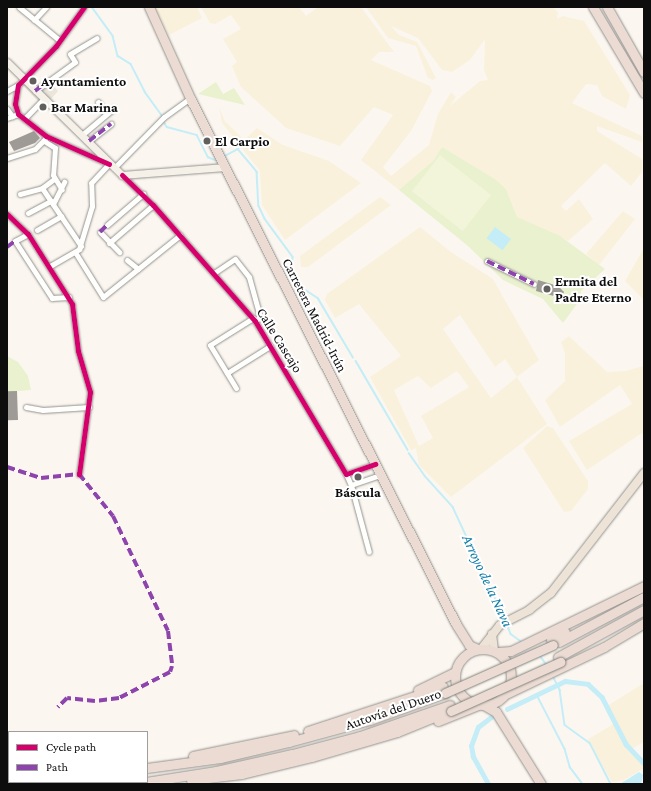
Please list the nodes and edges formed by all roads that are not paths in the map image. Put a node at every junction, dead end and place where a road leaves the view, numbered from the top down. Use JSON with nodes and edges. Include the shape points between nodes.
{"nodes":[{"id":1,"x":19,"y":7,"type":"edge"},
{"id":2,"x":46,"y":7,"type":"edge"},
{"id":3,"x":84,"y":7,"type":"edge"},
{"id":4,"x":149,"y":7,"type":"edge"},
{"id":5,"x":593,"y":7,"type":"edge"},
{"id":6,"x":607,"y":7,"type":"edge"},
{"id":7,"x":34,"y":20,"type":"junction"},
{"id":8,"x":97,"y":38,"type":"dead end"},
{"id":9,"x":58,"y":39,"type":"dead end"},
{"id":10,"x":7,"y":62,"type":"edge"},
{"id":11,"x":644,"y":72,"type":"edge"},
{"id":12,"x":21,"y":83,"type":"junction"},
{"id":13,"x":7,"y":90,"type":"edge"},
{"id":14,"x":35,"y":91,"type":"junction"},
{"id":15,"x":644,"y":93,"type":"edge"},
{"id":16,"x":190,"y":98,"type":"junction"},
{"id":17,"x":47,"y":100,"type":"junction"},
{"id":18,"x":98,"y":102,"type":"dead end"},
{"id":19,"x":114,"y":108,"type":"dead end"},
{"id":20,"x":7,"y":109,"type":"edge"},
{"id":21,"x":106,"y":114,"type":"junction"},
{"id":22,"x":12,"y":116,"type":"edge"},
{"id":23,"x":24,"y":119,"type":"junction"},
{"id":24,"x":111,"y":124,"type":"dead end"},
{"id":25,"x":83,"y":134,"type":"junction"},
{"id":26,"x":45,"y":139,"type":"junction"},
{"id":27,"x":89,"y":141,"type":"junction"},
{"id":28,"x":7,"y":157,"type":"edge"},
{"id":29,"x":112,"y":166,"type":"junction"},
{"id":30,"x":225,"y":167,"type":"junction"},
{"id":31,"x":122,"y":175,"type":"junction"},
{"id":32,"x":54,"y":179,"type":"junction"},
{"id":33,"x":64,"y":182,"type":"dead end"},
{"id":34,"x":42,"y":188,"type":"junction"},
{"id":35,"x":62,"y":190,"type":"junction"},
{"id":36,"x":20,"y":194,"type":"dead end"},
{"id":37,"x":142,"y":194,"type":"junction"},
{"id":38,"x":52,"y":203,"type":"junction"},
{"id":39,"x":153,"y":205,"type":"junction"},
{"id":40,"x":28,"y":213,"type":"dead end"},
{"id":41,"x":7,"y":214,"type":"edge"},
{"id":42,"x":61,"y":216,"type":"junction"},
{"id":43,"x":107,"y":225,"type":"dead end"},
{"id":44,"x":37,"y":230,"type":"dead end"},
{"id":45,"x":100,"y":232,"type":"dead end"},
{"id":46,"x":28,"y":234,"type":"junction"},
{"id":47,"x":180,"y":235,"type":"junction"},
{"id":48,"x":109,"y":244,"type":"junction"},
{"id":49,"x":81,"y":246,"type":"junction"},
{"id":50,"x":75,"y":252,"type":"junction"},
{"id":51,"x":119,"y":252,"type":"dead end"},
{"id":52,"x":127,"y":260,"type":"dead end"},
{"id":53,"x":487,"y":261,"type":"dead end"},
{"id":54,"x":50,"y":266,"type":"junction"},
{"id":55,"x":138,"y":269,"type":"junction"},
{"id":56,"x":214,"y":273,"type":"junction"},
{"id":57,"x":534,"y":284,"type":"dead end"},
{"id":58,"x":64,"y":288,"type":"junction"},
{"id":59,"x":69,"y":297,"type":"junction"},
{"id":60,"x":57,"y":298,"type":"junction"},
{"id":61,"x":254,"y":319,"type":"junction"},
{"id":62,"x":270,"y":346,"type":"junction"},
{"id":63,"x":227,"y":373,"type":"junction"},
{"id":64,"x":236,"y":388,"type":"dead end"},
{"id":65,"x":89,"y":407,"type":"junction"},
{"id":66,"x":26,"y":408,"type":"dead end"},
{"id":67,"x":375,"y":464,"type":"junction"},
{"id":68,"x":644,"y":473,"type":"edge"},
{"id":69,"x":79,"y":474,"type":"dead end"},
{"id":70,"x":346,"y":474,"type":"junction"},
{"id":71,"x":380,"y":475,"type":"junction"},
{"id":72,"x":351,"y":485,"type":"junction"},
{"id":73,"x":369,"y":552,"type":"dead end"},
{"id":74,"x":644,"y":587,"type":"edge"},
{"id":75,"x":644,"y":597,"type":"edge"},
{"id":76,"x":644,"y":610,"type":"edge"},
{"id":77,"x":644,"y":617,"type":"edge"},
{"id":78,"x":644,"y":623,"type":"edge"},
{"id":79,"x":461,"y":634,"type":"junction"},
{"id":80,"x":492,"y":634,"type":"junction"},
{"id":81,"x":552,"y":642,"type":"junction"},
{"id":82,"x":480,"y":648,"type":"junction"},
{"id":83,"x":496,"y":651,"type":"junction"},
{"id":84,"x":464,"y":655,"type":"junction"},
{"id":85,"x":559,"y":663,"type":"junction"},
{"id":86,"x":455,"y":672,"type":"junction"},
{"id":87,"x":444,"y":690,"type":"junction"},
{"id":88,"x":504,"y":696,"type":"junction"},
{"id":89,"x":481,"y":705,"type":"junction"},
{"id":90,"x":451,"y":708,"type":"junction"},
{"id":91,"x":282,"y":738,"type":"junction"},
{"id":92,"x":513,"y":739,"type":"junction"},
{"id":93,"x":164,"y":766,"type":"junction"},
{"id":94,"x":148,"y":768,"type":"edge"},
{"id":95,"x":266,"y":768,"type":"junction"},
{"id":96,"x":164,"y":780,"type":"junction"},
{"id":97,"x":148,"y":782,"type":"edge"},
{"id":98,"x":541,"y":784,"type":"edge"}],
"edges":[{"from":1,"to":7,"type":"street"},
{"from":2,"to":7,"type":"street"},
{"from":3,"to":12,"type":"street","via":[[56,46]]},
{"from":4,"to":16,"type":"highway","name":"Carretera Madrid-Irún"},
{"from":5,"to":15,"type":"highway"},
{"from":6,"to":11,"type":"highway"},
{"from":7,"to":9,"type":"street"},
{"from":8,"to":14,"type":"street","via":[[70,54],[75,62]]},
{"from":10,"to":12,"type":"main road","name":"Calle Cascajo"},
{"from":12,"to":13,"type":"street"},
{"from":12,"to":14,"type":"main road","name":"Calle Cascajo"},
{"from":12,"to":22,"type":"street"},
{"from":14,"to":17,"type":"main road","name":"Calle Cascajo"},
{"from":16,"to":29,"type":"street","via":[[164,117]]},
{"from":16,"to":30,"type":"highway","name":"Carretera Madrid-Irún"},
{"from":17,"to":23,"type":"street"},
{"from":17,"to":25,"type":"main road","name":"Calle Cascajo"},
{"from":18,"to":21,"type":"street"},
{"from":19,"to":21,"type":"street"},
{"from":20,"to":22,"type":"street"},
{"from":21,"to":25,"type":"street"},
{"from":22,"to":23,"type":"street"},
{"from":23,"to":26,"type":"street"},
{"from":24,"to":27,"type":"street"},
{"from":25,"to":27,"type":"main road","name":"Calle Cascajo"},
{"from":26,"to":28,"type":"street","via":[[24,154]]},
{"from":26,"to":29,"type":"street"},
{"from":26,"to":32,"type":"street","via":[[55,148]]},
{"from":27,"to":29,"type":"main road","name":"Calle Cascajo"},
{"from":29,"to":31,"type":"main road","name":"Calle Cascajo"},
{"from":29,"to":49,"type":"street","via":[[91,183],[92,206]]},
{"from":30,"to":31,"type":"main road"},
{"from":30,"to":67,"type":"highway","name":"Carretera Madrid-Irún"},
{"from":31,"to":37,"type":"street","name":"Calle Cascajo"},
{"from":32,"to":34,"type":"street"},
{"from":32,"to":35,"type":"street"},
{"from":33,"to":35,"type":"street"},
{"from":34,"to":36,"type":"street"},
{"from":34,"to":38,"type":"street"},
{"from":35,"to":38,"type":"street"},
{"from":37,"to":39,"type":"street","name":"Calle Cascajo"},
{"from":37,"to":43,"type":"street"},
{"from":38,"to":40,"type":"street"},
{"from":38,"to":42,"type":"street"},
{"from":39,"to":47,"type":"street","name":"Calle Cascajo"},
{"from":39,"to":48,"type":"street"},
{"from":41,"to":46,"type":"street"},
{"from":42,"to":44,"type":"street"},
{"from":42,"to":49,"type":"street"},
{"from":45,"to":48,"type":"street"},
{"from":46,"to":54,"type":"street"},
{"from":46,"to":60,"type":"street","via":[[15,242],[52,298]]},
{"from":47,"to":55,"type":"street"},
{"from":47,"to":56,"type":"street","name":"Calle Cascajo"},
{"from":48,"to":51,"type":"street"},
{"from":49,"to":50,"type":"street"},
{"from":50,"to":54,"type":"street"},
{"from":50,"to":55,"type":"street","via":[[103,297]]},
{"from":52,"to":55,"type":"street"},
{"from":53,"to":57,"type":"street"},
{"from":54,"to":58,"type":"street"},
{"from":56,"to":61,"type":"street","name":"Calle Cascajo"},
{"from":56,"to":61,"type":"street","via":[[235,259],[249,277],[260,317]]},
{"from":58,"to":59,"type":"street"},
{"from":58,"to":60,"type":"street"},
{"from":59,"to":60,"type":"street"},
{"from":59,"to":65,"type":"street","via":[[74,309],[78,351],[89,386]]},
{"from":61,"to":62,"type":"street","name":"Calle Cascajo"},
{"from":61,"to":63,"type":"street","via":[[210,345]]},
{"from":62,"to":63,"type":"street"},
{"from":62,"to":70,"type":"street","name":"Calle Cascajo"},
{"from":63,"to":64,"type":"street"},
{"from":65,"to":66,"type":"street","via":[[43,410]]},
{"from":65,"to":69,"type":"street"},
{"from":67,"to":70,"type":"street"},
{"from":67,"to":71,"type":"highway","name":"Carretera Madrid-Irún"},
{"from":68,"to":80,"type":"main road","via":[[551,593],[500,626]]},
{"from":70,"to":72,"type":"street","name":"Calle Cascajo"},
{"from":71,"to":72,"type":"street"},
{"from":71,"to":79,"type":"highway","name":"Carretera Madrid-Irún"},
{"from":72,"to":73,"type":"street","name":"Calle Cascajo"},
{"from":74,"to":81,"type":"highway"},
{"from":74,"to":83,"type":"highway","via":[[518,648]]},
{"from":75,"to":81,"type":"highway","name":"Autovía del Duero"},
{"from":76,"to":85,"type":"highway","name":"Autovía del Duero"},
{"from":77,"to":85,"type":"highway"},
{"from":78,"to":85,"type":"highway"},
{"from":79,"to":82,"type":"highway","name":"Carretera Madrid-Irún","via":[[469,645]]},
{"from":79,"to":84,"type":"highway","name":"Carretera Madrid-Irún"},
{"from":80,"to":82,"type":"main road"},
{"from":80,"to":83,"type":"main road"},
{"from":81,"to":87,"type":"highway","name":"Autovía del Duero","bridge":true},
{"from":82,"to":83,"type":"highway"},
{"from":82,"to":84,"type":"highway"},
{"from":83,"to":88,"type":"highway","via":[[505,658],[511,671],[511,685]]},
{"from":84,"to":86,"type":"highway"},
{"from":85,"to":88,"type":"highway","via":[[539,679]]},
{"from":85,"to":90,"type":"highway","name":"Autovía del Duero"},
{"from":86,"to":89,"type":"highway","via":[[456,685],[462,697]]},
{"from":86,"to":91,"type":"highway","via":[[408,694],[306,727]]},
{"from":87,"to":91,"type":"highway"},
{"from":87,"to":93,"type":"highway","name":"Autovía del Duero","via":[[370,720],[289,742],[220,758]]},
{"from":88,"to":89,"type":"highway"},
{"from":88,"to":92,"type":"highway","via":[[501,710]]},
{"from":89,"to":92,"type":"highway","via":[[496,712]]},
{"from":89,"to":95,"type":"highway","via":[[355,750],[293,767]]},
{"from":90,"to":95,"type":"highway","via":[[352,746]]},
{"from":90,"to":96,"type":"highway","name":"Autovía del Duero","via":[[292,754]]},
{"from":91,"to":93,"type":"highway","via":[[198,755]]},
{"from":92,"to":98,"type":"highway"},
{"from":93,"to":94,"type":"highway","name":"Autovía del Duero"},
{"from":95,"to":96,"type":"highway","via":[[204,780]]},
{"from":96,"to":97,"type":"highway","name":"Autovía del Duero"}]}
